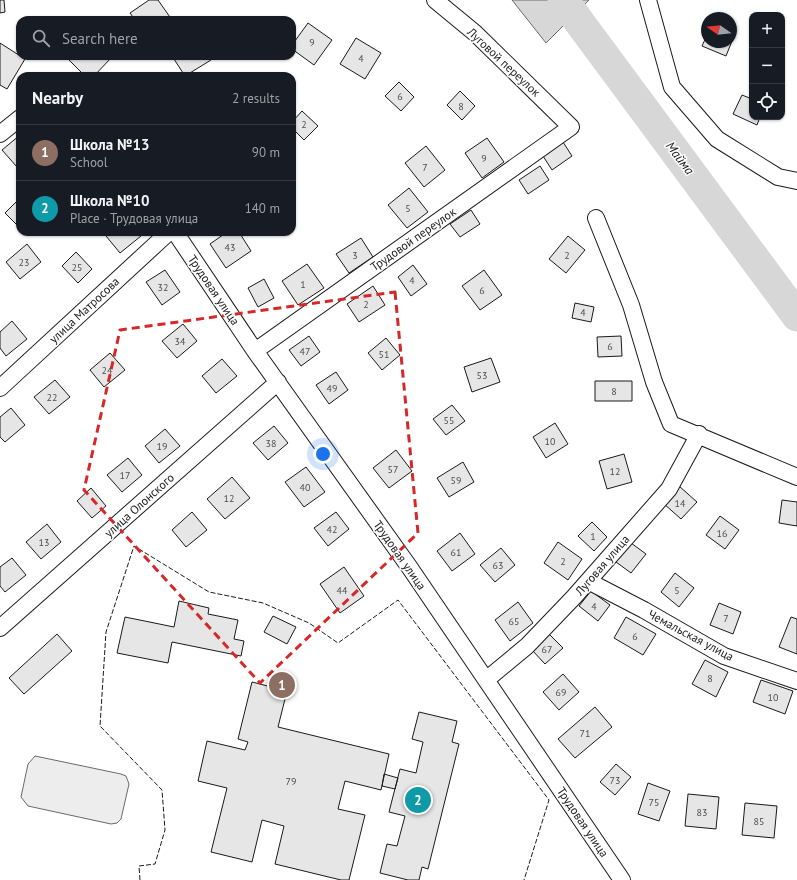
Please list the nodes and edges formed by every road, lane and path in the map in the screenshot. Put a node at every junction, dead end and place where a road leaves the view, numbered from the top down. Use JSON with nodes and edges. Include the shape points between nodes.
{"nodes":[{"id":1,"x":435,"y":0,"type":"edge"},
{"id":2,"x":648,"y":0,"type":"edge"},
{"id":3,"x":16,"y":121,"type":"edge"},
{"id":4,"x":572,"y":127,"type":"joint"},
{"id":5,"x":0,"y":134,"type":"edge"},
{"id":6,"x":797,"y":181,"type":"edge"},
{"id":7,"x":596,"y":218,"type":"dead end"},
{"id":8,"x":165,"y":236,"type":"edge"},
{"id":9,"x":178,"y":236,"type":"edge"},
{"id":10,"x":255,"y":351,"type":"junction"},
{"id":11,"x":278,"y":382,"type":"junction"},
{"id":12,"x":0,"y":388,"type":"edge"},
{"id":13,"x":698,"y":434,"type":"junction"},
{"id":14,"x":797,"y":477,"type":"edge"},
{"id":15,"x":588,"y":581,"type":"junction"},
{"id":16,"x":0,"y":628,"type":"edge"},
{"id":17,"x":486,"y":680,"type":"junction"},
{"id":18,"x":797,"y":681,"type":"edge"},
{"id":19,"x":622,"y":880,"type":"edge"}],
"edges":[{"from":1,"to":4,"type":"street","name":"Луговой переулок","via":[[475,33]]},
{"from":2,"to":6,"type":"street","via":[[672,87],[717,139],[778,176]]},
{"from":3,"to":5,"type":"street"},
{"from":4,"to":10,"type":"street","name":"Трудовой переулок"},
{"from":7,"to":13,"type":"street","via":[[631,305],[654,382],[672,424]]},
{"from":8,"to":12,"type":"street","name":"улица Матросова"},
{"from":9,"to":10,"type":"street","name":"Трудовая улица"},
{"from":10,"to":11,"type":"street","name":"Трудовая улица"},
{"from":11,"to":16,"type":"street","name":"улица Олонского"},
{"from":11,"to":17,"type":"street","name":"Трудовая улица"},
{"from":13,"to":14,"type":"street"},
{"from":13,"to":15,"type":"street","name":"Луговая улица","via":[[669,489]]},
{"from":15,"to":17,"type":"street","name":"Луговая улица","via":[[527,646]]},
{"from":15,"to":18,"type":"street","name":"Чемальская улица","via":[[724,656]]},
{"from":17,"to":19,"type":"street","name":"Трудовая улица"}]}
